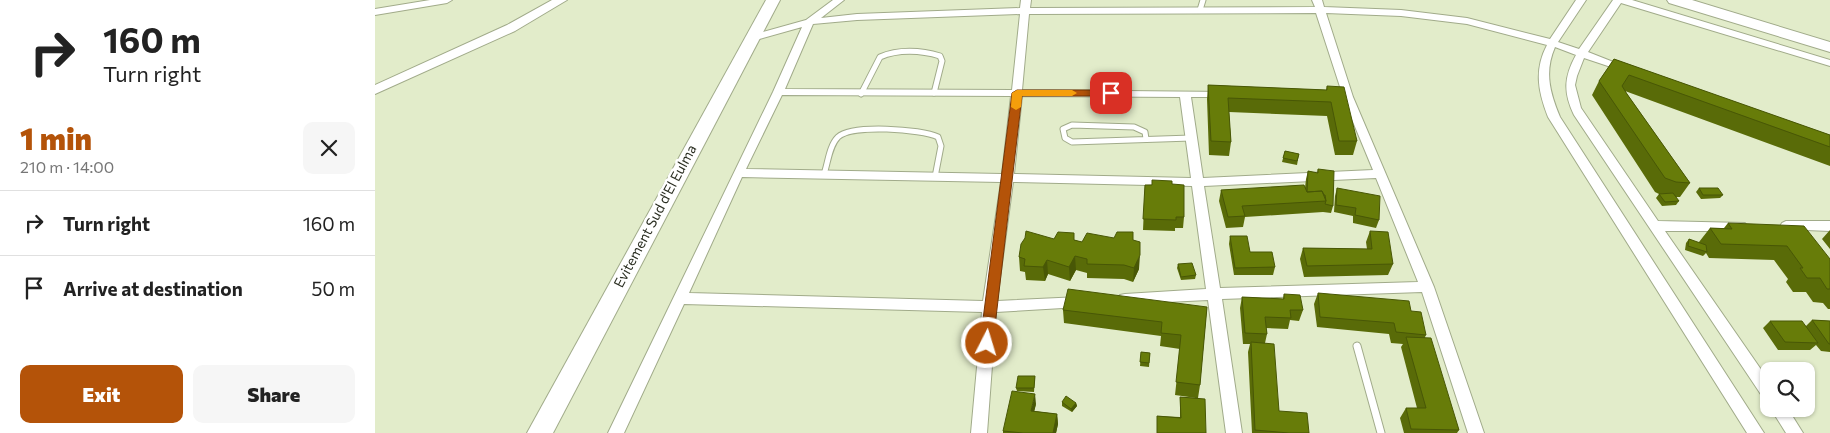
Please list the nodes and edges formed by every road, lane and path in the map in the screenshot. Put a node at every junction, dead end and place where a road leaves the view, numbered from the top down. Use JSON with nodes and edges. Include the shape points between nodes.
{"nodes":[{"id":1,"x":447,"y":0,"type":"edge"},
{"id":2,"x":561,"y":0,"type":"edge"},
{"id":3,"x":773,"y":0,"type":"edge"},
{"id":4,"x":839,"y":0,"type":"edge"},
{"id":5,"x":1581,"y":0,"type":"edge"},
{"id":6,"x":1620,"y":0,"type":"edge"},
{"id":7,"x":1675,"y":0,"type":"edge"},
{"id":8,"x":1697,"y":0,"type":"edge"},
{"id":9,"x":1201,"y":5,"type":"edge"},
{"id":10,"x":1319,"y":5,"type":"edge"},
{"id":11,"x":1026,"y":6,"type":"edge"},
{"id":12,"x":375,"y":12,"type":"edge"},
{"id":13,"x":809,"y":22,"type":"junction"},
{"id":14,"x":752,"y":38,"type":"junction"},
{"id":15,"x":1830,"y":40,"type":"edge"},
{"id":16,"x":1552,"y":43,"type":"junction"},
{"id":17,"x":1830,"y":47,"type":"edge"},
{"id":18,"x":1583,"y":54,"type":"junction"},
{"id":19,"x":1830,"y":63,"type":"edge"},
{"id":20,"x":1637,"y":73,"type":"edge"},
{"id":21,"x":375,"y":90,"type":"edge"},
{"id":22,"x":778,"y":92,"type":"junction"},
{"id":23,"x":934,"y":93,"type":"junction"},
{"id":24,"x":1017,"y":93,"type":"junction"},
{"id":25,"x":861,"y":94,"type":"junction"},
{"id":26,"x":1185,"y":94,"type":"junction"},
{"id":27,"x":1233,"y":95,"type":"edge"},
{"id":28,"x":1319,"y":96,"type":"edge"},
{"id":29,"x":1348,"y":97,"type":"junction"},
{"id":30,"x":1191,"y":138,"type":"junction"},
{"id":31,"x":1145,"y":139,"type":"junction"},
{"id":32,"x":738,"y":172,"type":"junction"},
{"id":33,"x":824,"y":174,"type":"junction"},
{"id":34,"x":1380,"y":174,"type":"junction"},
{"id":35,"x":935,"y":177,"type":"junction"},
{"id":36,"x":1008,"y":178,"type":"junction"},
{"id":37,"x":1198,"y":182,"type":"junction"},
{"id":38,"x":1654,"y":226,"type":"junction"},
{"id":39,"x":1753,"y":226,"type":"edge"},
{"id":40,"x":1773,"y":226,"type":"edge"},
{"id":41,"x":1793,"y":226,"type":"junction"},
{"id":42,"x":1830,"y":226,"type":"edge"},
{"id":43,"x":1805,"y":240,"type":"edge"},
{"id":44,"x":1427,"y":287,"type":"junction"},
{"id":45,"x":1215,"y":294,"type":"junction"},
{"id":46,"x":680,"y":298,"type":"junction"},
{"id":47,"x":989,"y":307,"type":"junction"},
{"id":48,"x":1357,"y":346,"type":"dead end"},
{"id":49,"x":1760,"y":381,"type":"edge"},
{"id":50,"x":1784,"y":417,"type":"edge"},
{"id":51,"x":540,"y":433,"type":"edge"},
{"id":52,"x":616,"y":433,"type":"edge"},
{"id":53,"x":979,"y":433,"type":"edge"},
{"id":54,"x":1233,"y":433,"type":"edge"},
{"id":55,"x":1381,"y":433,"type":"edge"},
{"id":56,"x":1475,"y":433,"type":"edge"},
{"id":57,"x":1757,"y":433,"type":"edge"},
{"id":58,"x":1795,"y":433,"type":"edge"}],
"edges":[{"from":1,"to":12,"type":"street"},
{"from":2,"to":21,"type":"street","via":[[511,28]]},
{"from":3,"to":14,"type":"main road","name":"Evitement Sud d'El Eulma"},
{"from":4,"to":13,"type":"street"},
{"from":5,"to":16,"type":"street"},
{"from":6,"to":18,"type":"street"},
{"from":6,"to":19,"type":"street"},
{"from":7,"to":17,"type":"highway"},
{"from":8,"to":15,"type":"highway"},
{"from":9,"to":10,"type":"street"},
{"from":9,"to":11,"type":"street"},
{"from":10,"to":16,"type":"street","via":[[1467,21]]},
{"from":10,"to":29,"type":"street"},
{"from":11,"to":13,"type":"street"},
{"from":11,"to":24,"type":"street"},
{"from":13,"to":14,"type":"street"},
{"from":13,"to":22,"type":"street"},
{"from":14,"to":51,"type":"main road","name":"Evitement Sud d'El Eulma"},
{"from":16,"to":18,"type":"street"},
{"from":16,"to":57,"type":"street","via":[[1544,59],[1542,80],[1554,117]]},
{"from":18,"to":20,"type":"street"},
{"from":18,"to":38,"type":"street","via":[[1571,75],[1574,104]]},
{"from":22,"to":25,"type":"street"},
{"from":22,"to":32,"type":"street"},
{"from":23,"to":24,"type":"street"},
{"from":23,"to":25,"type":"street"},
{"from":23,"to":25,"type":"lane","via":[[940,56],[895,51],[879,57]]},
{"from":24,"to":26,"type":"street"},
{"from":24,"to":36,"type":"street"},
{"from":26,"to":27,"type":"street"},
{"from":26,"to":30,"type":"street"},
{"from":28,"to":29,"type":"street"},
{"from":29,"to":34,"type":"street"},
{"from":30,"to":31,"type":"lane"},
{"from":30,"to":37,"type":"street"},
{"from":31,"to":31,"type":"lane","via":[[1071,142],[1063,137],[1063,129],[1073,125],[1134,126],[1145,132]]},
{"from":32,"to":33,"type":"street"},
{"from":32,"to":46,"type":"street"},
{"from":33,"to":35,"type":"street"},
{"from":33,"to":35,"type":"lane","via":[[838,137],[856,130],[929,133],[938,137],[941,146]]},
{"from":34,"to":37,"type":"street"},
{"from":34,"to":44,"type":"street"},
{"from":35,"to":36,"type":"street"},
{"from":36,"to":37,"type":"street"},
{"from":36,"to":47,"type":"street"},
{"from":37,"to":45,"type":"street"},
{"from":38,"to":39,"type":"street"},
{"from":38,"to":49,"type":"street"},
{"from":40,"to":41,"type":"street"},
{"from":41,"to":42,"type":"street"},
{"from":41,"to":43,"type":"street"},
{"from":44,"to":45,"type":"street"},
{"from":44,"to":56,"type":"street"},
{"from":45,"to":47,"type":"street"},
{"from":45,"to":54,"type":"street"},
{"from":46,"to":47,"type":"street"},
{"from":46,"to":52,"type":"street"},
{"from":47,"to":53,"type":"street"},
{"from":48,"to":55,"type":"lane"},
{"from":50,"to":58,"type":"street"}]}
